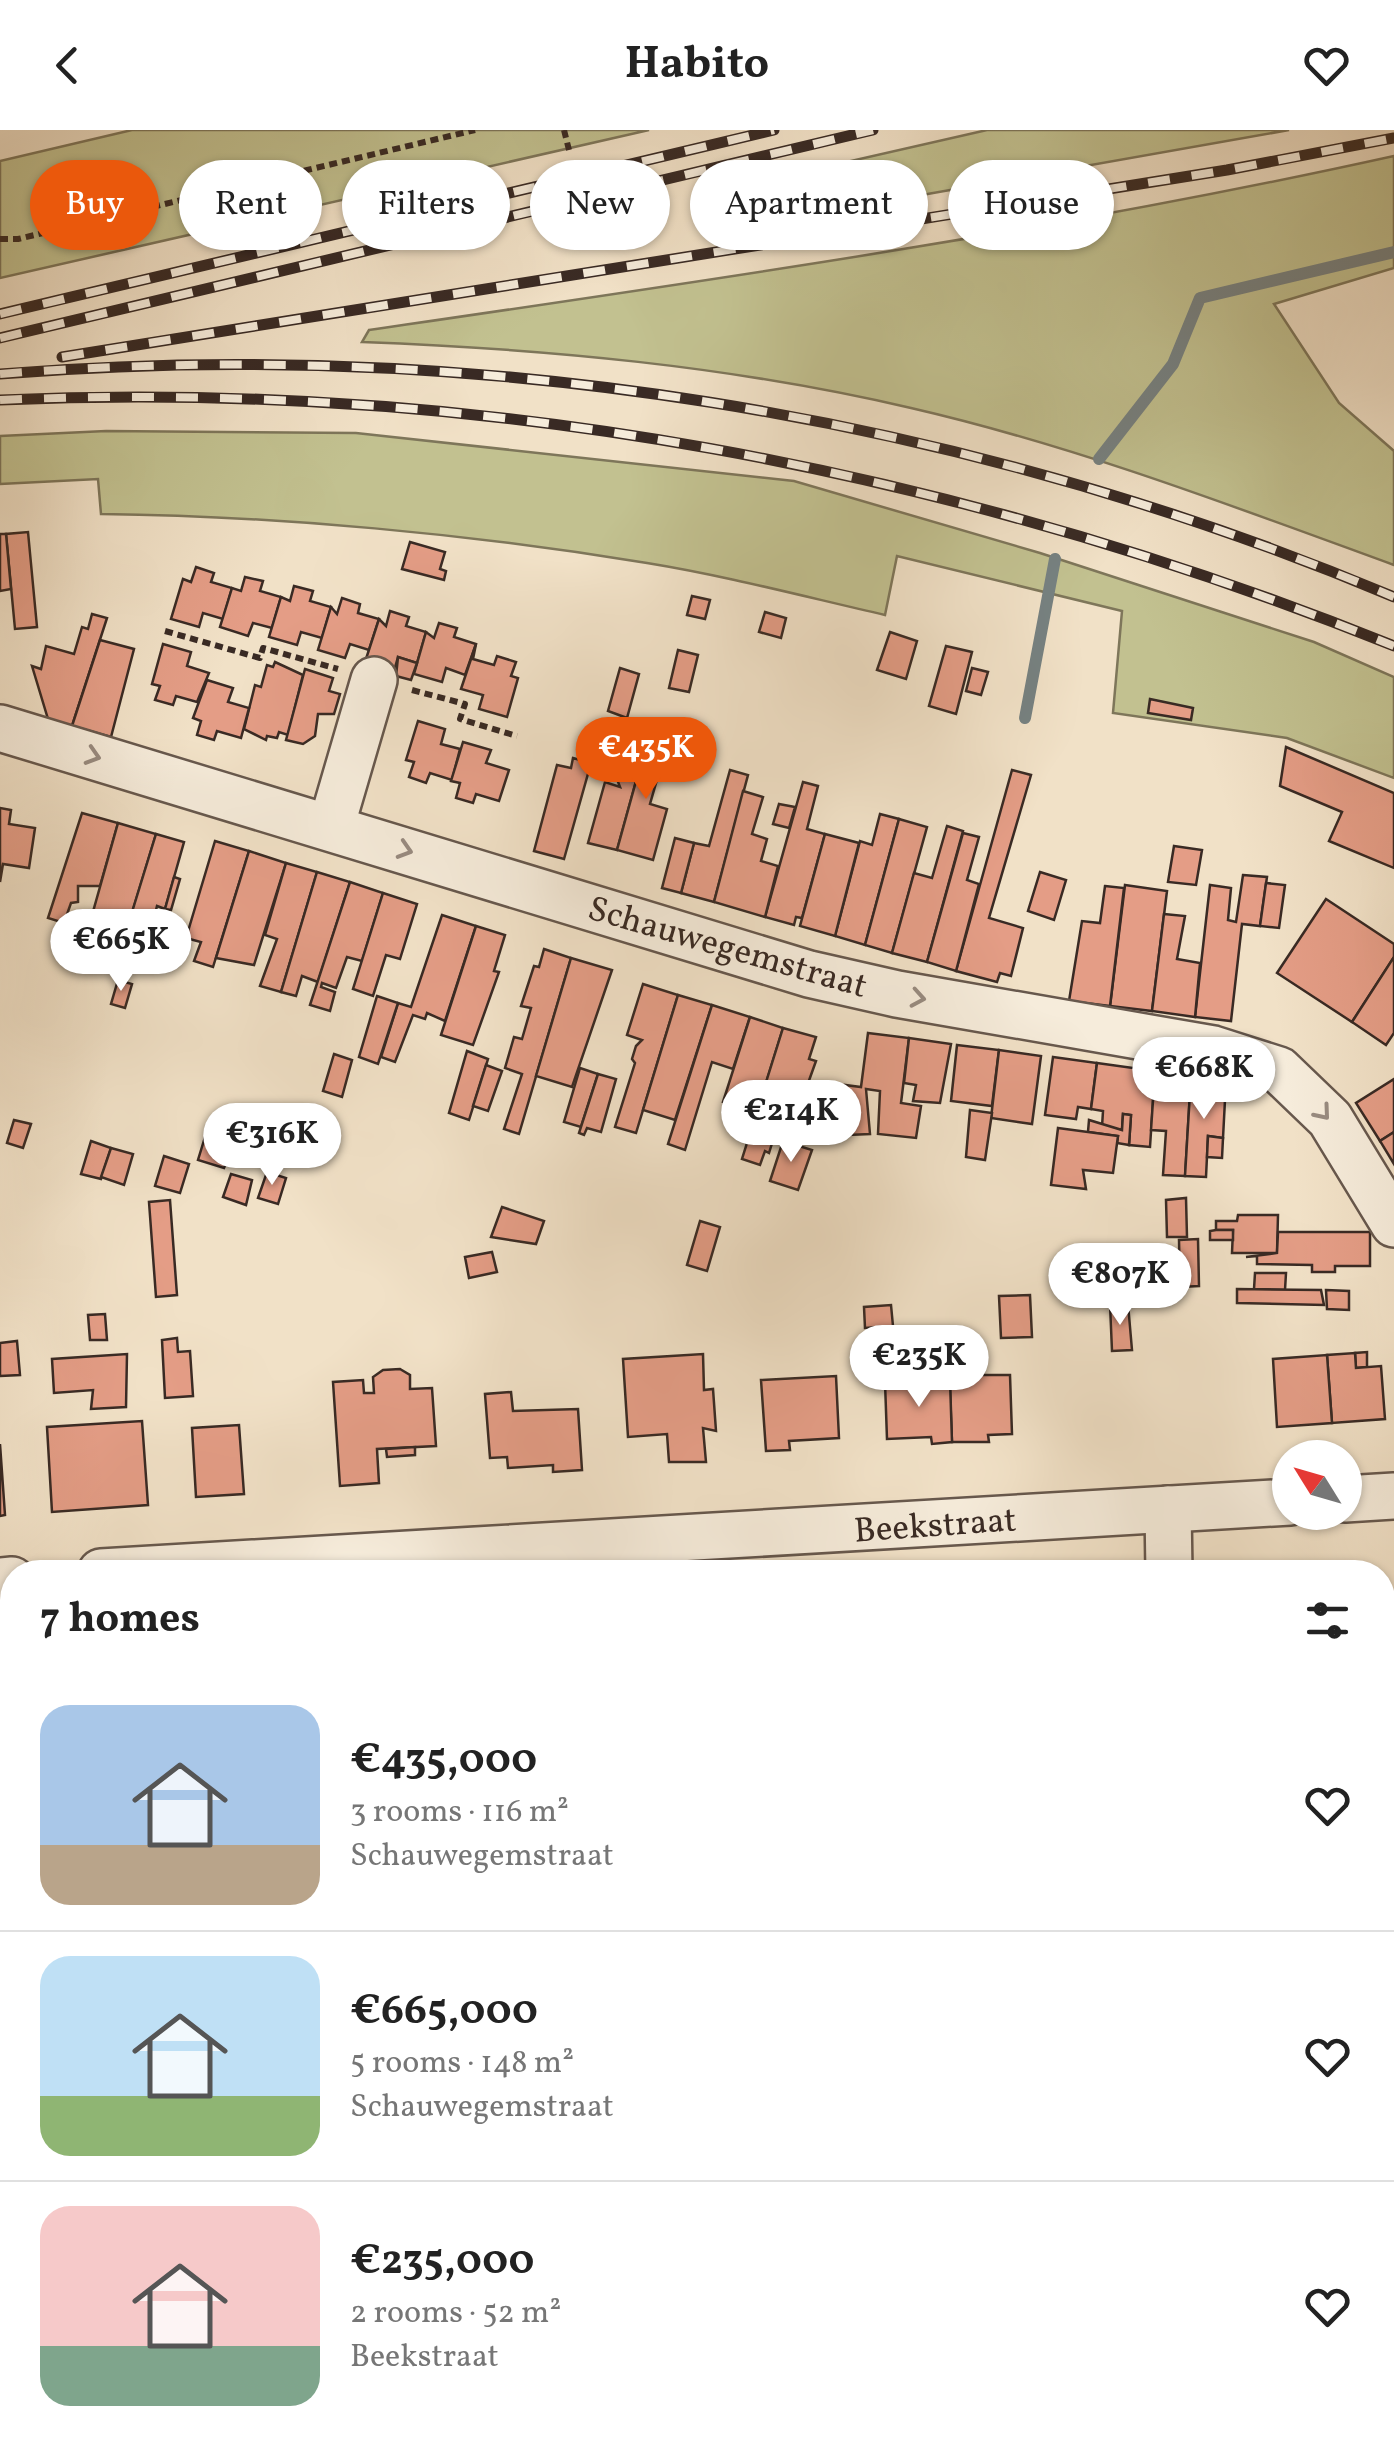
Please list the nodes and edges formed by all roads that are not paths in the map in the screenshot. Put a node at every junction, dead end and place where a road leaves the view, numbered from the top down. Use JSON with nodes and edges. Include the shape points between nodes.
{"nodes":[{"id":1,"x":374,"y":680,"type":"dead end"},
{"id":2,"x":0,"y":728,"type":"edge"},
{"id":3,"x":331,"y":827,"type":"junction"},
{"id":4,"x":1394,"y":1224,"type":"edge"},
{"id":5,"x":1394,"y":1496,"type":"edge"},
{"id":6,"x":1362,"y":1498,"type":"edge"},
{"id":7,"x":1272,"y":1503,"type":"edge"},
{"id":8,"x":1168,"y":1509,"type":"junction"},
{"id":9,"x":304,"y":1560,"type":"edge"},
{"id":10,"x":1168,"y":1560,"type":"edge"}],
"edges":[{"from":1,"to":3,"type":"street"},
{"from":2,"to":3,"type":"street","name":"Schauwegemstraat","one_way":true},
{"from":3,"to":4,"type":"street","name":"Schauwegemstraat","one_way":true,"via":[[809,974],[1213,1049],[1279,1070],[1330,1119]]},
{"from":5,"to":6,"type":"street"},
{"from":7,"to":8,"type":"street","name":"Beekstraat"},
{"from":8,"to":9,"type":"street","name":"Beekstraat"},
{"from":8,"to":10,"type":"street"}]}
